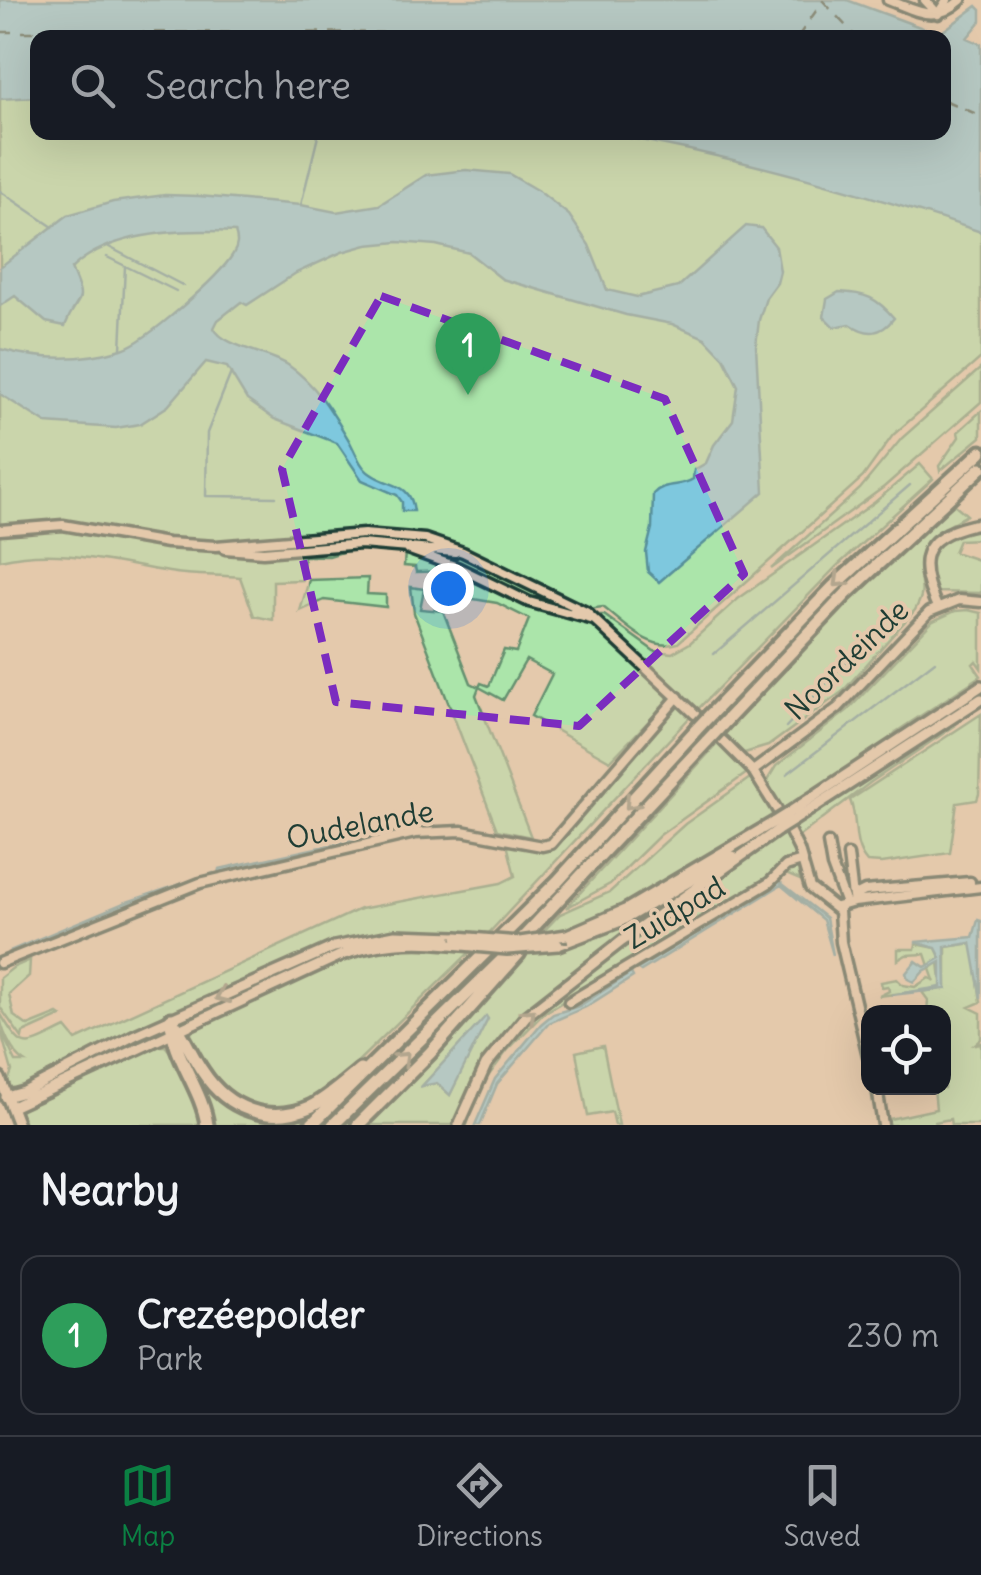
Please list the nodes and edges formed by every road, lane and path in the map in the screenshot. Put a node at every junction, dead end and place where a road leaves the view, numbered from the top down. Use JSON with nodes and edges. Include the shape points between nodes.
{"nodes":[{"id":1,"x":888,"y":0,"type":"edge"},
{"id":2,"x":925,"y":0,"type":"edge"},
{"id":3,"x":947,"y":0,"type":"edge"},
{"id":4,"x":961,"y":0,"type":"edge"},
{"id":5,"x":938,"y":14,"type":"junction"},
{"id":6,"x":981,"y":452,"type":"edge"},
{"id":7,"x":981,"y":468,"type":"edge"},
{"id":8,"x":981,"y":523,"type":"edge"},
{"id":9,"x":0,"y":530,"type":"edge"},
{"id":10,"x":216,"y":546,"type":"junction"},
{"id":11,"x":403,"y":546,"type":"junction"},
{"id":12,"x":463,"y":552,"type":"junction"},
{"id":13,"x":981,"y":602,"type":"edge"},
{"id":14,"x":937,"y":607,"type":"junction"},
{"id":15,"x":596,"y":620,"type":"junction"},
{"id":16,"x":981,"y":686,"type":"edge"},
{"id":17,"x":678,"y":698,"type":"junction"},
{"id":18,"x":981,"y":698,"type":"edge"},
{"id":19,"x":694,"y":714,"type":"tunnel mouth"},
{"id":20,"x":723,"y":741,"type":"tunnel mouth"},
{"id":21,"x":753,"y":772,"type":"junction"},
{"id":22,"x":784,"y":821,"type":"junction"},
{"id":23,"x":828,"y":843,"type":"dead end"},
{"id":24,"x":848,"y":855,"type":"dead end"},
{"id":25,"x":802,"y":860,"type":"junction"},
{"id":26,"x":970,"y":882,"type":"dead end"},
{"id":27,"x":981,"y":887,"type":"edge"},
{"id":28,"x":557,"y":902,"type":"junction"},
{"id":29,"x":847,"y":902,"type":"junction"},
{"id":30,"x":454,"y":941,"type":"junction"},
{"id":31,"x":0,"y":963,"type":"edge"},
{"id":32,"x":568,"y":1002,"type":"dead end"},
{"id":33,"x":170,"y":1019,"type":"junction"},
{"id":34,"x":861,"y":1026,"type":"edge"},
{"id":35,"x":175,"y":1032,"type":"junction"},
{"id":36,"x":406,"y":1034,"type":"junction"},
{"id":37,"x":0,"y":1078,"type":"edge"},
{"id":38,"x":878,"y":1095,"type":"edge"},
{"id":39,"x":9,"y":1102,"type":"junction"},
{"id":40,"x":15,"y":1125,"type":"edge"},
{"id":41,"x":207,"y":1125,"type":"edge"},
{"id":42,"x":311,"y":1125,"type":"edge"},
{"id":43,"x":333,"y":1125,"type":"edge"},
{"id":44,"x":358,"y":1125,"type":"edge"},
{"id":45,"x":459,"y":1125,"type":"edge"},
{"id":46,"x":883,"y":1125,"type":"edge"}],
"edges":[{"from":1,"to":5,"type":"street"},
{"from":2,"to":5,"type":"street"},
{"from":3,"to":5,"type":"street"},
{"from":4,"to":5,"type":"street"},
{"from":6,"to":36,"type":"highway","one_way":true,"bridge":true,"via":[[833,587]]},
{"from":7,"to":28,"type":"highway","bridge":true,"via":[[846,594]]},
{"from":8,"to":14,"type":"street","via":[[949,530],[928,550],[925,576]]},
{"from":9,"to":10,"type":"street","via":[[62,525]]},
{"from":10,"to":11,"type":"street","via":[[252,552]]},
{"from":10,"to":12,"type":"street","via":[[384,534]]},
{"from":11,"to":12,"type":"street"},
{"from":11,"to":15,"type":"street","via":[[530,602]]},
{"from":12,"to":15,"type":"street"},
{"from":13,"to":14,"type":"street","name":"Noordeinde"},
{"from":14,"to":21,"type":"street","name":"Noordeinde","via":[[838,708]]},
{"from":15,"to":17,"type":"street"},
{"from":16,"to":22,"type":"main road"},
{"from":17,"to":19,"type":"street"},
{"from":17,"to":31,"type":"street","name":"Oudelande","via":[[551,844],[448,830],[416,833],[200,884]]},
{"from":18,"to":22,"type":"main road"},
{"from":20,"to":21,"type":"street"},
{"from":21,"to":22,"type":"street"},
{"from":22,"to":25,"type":"street"},
{"from":22,"to":30,"type":"main road","bridge":true,"via":[[626,910],[566,935]]},
{"from":22,"to":30,"type":"main road","bridge":true,"via":[[621,920],[558,946],[507,949]]},
{"from":45,"to":22,"type":"main road","one_way":true,"via":[[486,1065],[526,1016]]},
{"from":23,"to":29,"type":"street"},
{"from":24,"to":29,"type":"street"},
{"from":25,"to":29,"type":"street","via":[[810,888]]},
{"from":25,"to":32,"type":"street","name":"Zuidpad"},
{"from":26,"to":29,"type":"street","via":[[865,891]]},
{"from":27,"to":29,"type":"street"},
{"from":43,"to":28,"type":"highway","one_way":true},
{"from":28,"to":44,"type":"highway","via":[[547,922]]},
{"from":29,"to":34,"type":"street","via":[[841,942]]},
{"from":30,"to":33,"type":"main road","one_way":true,"via":[[395,935],[352,942]]},
{"from":30,"to":35,"type":"main road","via":[[359,949]]},
{"from":33,"to":35,"type":"highway"},
{"from":33,"to":39,"type":"main road"},
{"from":35,"to":36,"type":"highway","via":[[226,1100],[277,1116],[324,1099]]},
{"from":35,"to":39,"type":"main road"},
{"from":35,"to":41,"type":"highway"},
{"from":36,"to":42,"type":"highway"},
{"from":37,"to":39,"type":"main road"},
{"from":38,"to":46,"type":"street"},
{"from":39,"to":40,"type":"main road"}]}
